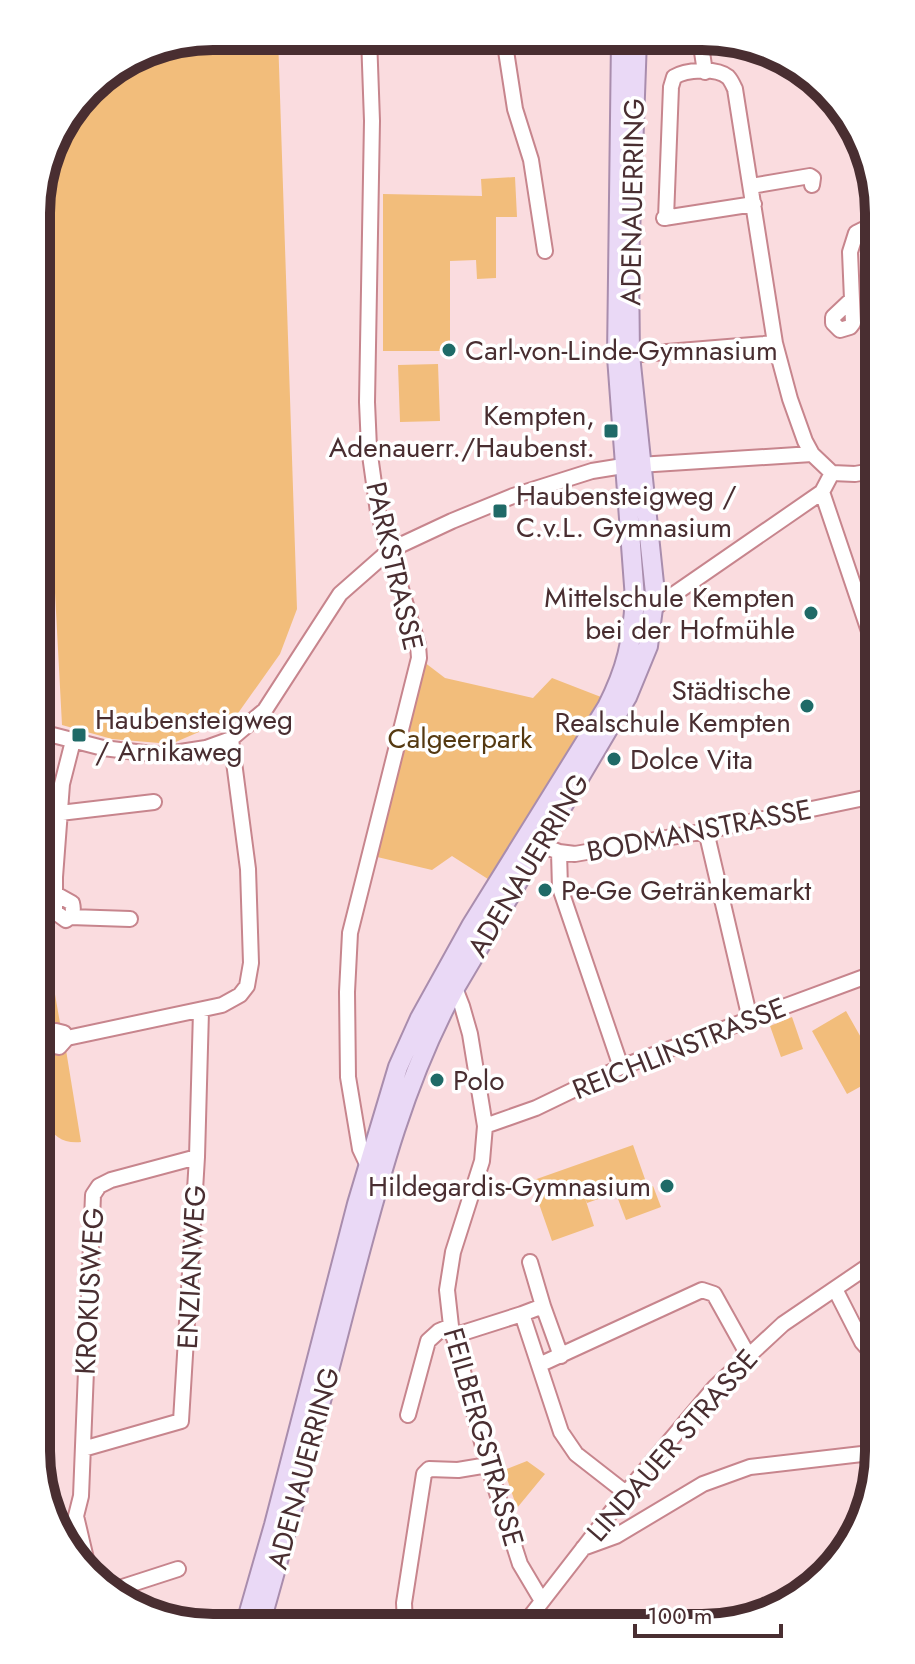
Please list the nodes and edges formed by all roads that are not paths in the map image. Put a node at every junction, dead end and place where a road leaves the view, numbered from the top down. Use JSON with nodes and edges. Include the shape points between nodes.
{"nodes":[{"id":1,"x":369,"y":50,"type":"edge"},
{"id":2,"x":506,"y":50,"type":"edge"},
{"id":3,"x":621,"y":50,"type":"edge"},
{"id":4,"x":637,"y":50,"type":"edge"},
{"id":5,"x":702,"y":50,"type":"edge"},
{"id":6,"x":705,"y":72,"type":"junction"},
{"id":7,"x":812,"y":185,"type":"dead end"},
{"id":8,"x":751,"y":186,"type":"junction"},
{"id":9,"x":754,"y":204,"type":"junction"},
{"id":10,"x":865,"y":228,"type":"edge"},
{"id":11,"x":545,"y":251,"type":"dead end"},
{"id":12,"x":851,"y":300,"type":"dead end"},
{"id":13,"x":775,"y":343,"type":"junction"},
{"id":14,"x":630,"y":355,"type":"junction"},
{"id":15,"x":812,"y":454,"type":"junction"},
{"id":16,"x":632,"y":465,"type":"junction"},
{"id":17,"x":865,"y":472,"type":"edge"},
{"id":18,"x":832,"y":473,"type":"junction"},
{"id":19,"x":822,"y":492,"type":"junction"},
{"id":20,"x":390,"y":550,"type":"junction"},
{"id":21,"x":654,"y":608,"type":"junction"},
{"id":22,"x":865,"y":619,"type":"edge"},
{"id":23,"x":50,"y":735,"type":"edge"},
{"id":24,"x":231,"y":739,"type":"junction"},
{"id":25,"x":73,"y":741,"type":"junction"},
{"id":26,"x":865,"y":798,"type":"edge"},
{"id":27,"x":154,"y":802,"type":"dead end"},
{"id":28,"x":60,"y":813,"type":"junction"},
{"id":29,"x":706,"y":831,"type":"junction"},
{"id":30,"x":532,"y":842,"type":"junction"},
{"id":31,"x":559,"y":852,"type":"junction"},
{"id":32,"x":130,"y":919,"type":"dead end"},
{"id":33,"x":865,"y":977,"type":"edge"},
{"id":34,"x":454,"y":979,"type":"junction"},
{"id":35,"x":201,"y":1011,"type":"junction"},
{"id":36,"x":750,"y":1019,"type":"junction"},
{"id":37,"x":437,"y":1021,"type":"junction"},
{"id":38,"x":470,"y":1034,"type":"junction"},
{"id":39,"x":67,"y":1038,"type":"dead end"},
{"id":40,"x":621,"y":1067,"type":"junction"},
{"id":41,"x":485,"y":1126,"type":"junction"},
{"id":42,"x":197,"y":1157,"type":"junction"},
{"id":43,"x":375,"y":1168,"type":"junction"},
{"id":44,"x":530,"y":1262,"type":"dead end"},
{"id":45,"x":865,"y":1268,"type":"edge"},
{"id":46,"x":835,"y":1289,"type":"junction"},
{"id":47,"x":543,"y":1306,"type":"junction"},
{"id":48,"x":522,"y":1314,"type":"junction"},
{"id":49,"x":452,"y":1331,"type":"junction"},
{"id":50,"x":865,"y":1345,"type":"edge"},
{"id":51,"x":748,"y":1355,"type":"junction"},
{"id":52,"x":561,"y":1356,"type":"junction"},
{"id":53,"x":539,"y":1365,"type":"junction"},
{"id":54,"x":408,"y":1415,"type":"dead end"},
{"id":55,"x":83,"y":1449,"type":"junction"},
{"id":56,"x":865,"y":1454,"type":"edge"},
{"id":57,"x":488,"y":1465,"type":"junction"},
{"id":58,"x":626,"y":1493,"type":"junction"},
{"id":59,"x":582,"y":1548,"type":"junction"},
{"id":60,"x":84,"y":1550,"type":"edge"},
{"id":61,"x":178,"y":1569,"type":"dead end"},
{"id":62,"x":123,"y":1587,"type":"edge"},
{"id":63,"x":542,"y":1601,"type":"junction"},
{"id":64,"x":248,"y":1614,"type":"edge"},
{"id":65,"x":263,"y":1614,"type":"edge"},
{"id":66,"x":405,"y":1614,"type":"edge"},
{"id":67,"x":532,"y":1614,"type":"edge"}],
"edges":[{"from":1,"to":20,"type":"street","name":"PARKSTRASSE","via":[[367,402],[378,512]]},
{"from":2,"to":11,"type":"street"},
{"from":3,"to":16,"type":"main road","name":"ADENAUERRING","via":[[617,357]]},
{"from":4,"to":14,"type":"main road","name":"ADENAUERRING"},
{"from":5,"to":6,"type":"street"},
{"from":6,"to":8,"type":"street","via":[[723,74],[735,89]]},
{"from":6,"to":9,"type":"street","via":[[682,72],[671,87],[665,218]]},
{"from":7,"to":8,"type":"street","via":[[810,176]]},
{"from":8,"to":9,"type":"street"},
{"from":9,"to":13,"type":"street"},
{"from":10,"to":12,"type":"street","via":[[856,233],[851,247]]},
{"from":13,"to":14,"type":"street"},
{"from":13,"to":15,"type":"street"},
{"from":14,"to":16,"type":"main road","name":"ADENAUERRING"},
{"from":15,"to":16,"type":"street"},
{"from":15,"to":18,"type":"street"},
{"from":16,"to":20,"type":"street","via":[[592,471],[513,496]]},
{"from":16,"to":21,"type":"main road","name":"ADENAUERRING","via":[[653,568]]},
{"from":16,"to":30,"type":"main road","name":"ADENAUERRING","via":[[635,599],[624,675]]},
{"from":17,"to":18,"type":"street"},
{"from":18,"to":19,"type":"street"},
{"from":19,"to":21,"type":"street"},
{"from":19,"to":22,"type":"street"},
{"from":20,"to":24,"type":"street","via":[[340,594],[265,710]]},
{"from":20,"to":43,"type":"street","name":"PARKSTRASSE","via":[[419,658],[350,933],[346,1016],[348,1077],[360,1149]]},
{"from":21,"to":30,"type":"main road","name":"ADENAUERRING","via":[[648,646],[627,697]]},
{"from":23,"to":25,"type":"street"},
{"from":24,"to":25,"type":"street","via":[[161,755]]},
{"from":24,"to":35,"type":"street","via":[[248,869],[250,977],[232,1002]]},
{"from":25,"to":28,"type":"street"},
{"from":26,"to":29,"type":"street","name":"BODMANSTRASSE"},
{"from":27,"to":28,"type":"street"},
{"from":28,"to":32,"type":"street","via":[[55,912],[66,920]]},
{"from":29,"to":31,"type":"street","name":"BODMANSTRASSE","via":[[575,854]]},
{"from":29,"to":36,"type":"street"},
{"from":30,"to":31,"type":"street","name":"BODMANSTRASSE"},
{"from":30,"to":34,"type":"main road","name":"ADENAUERRING"},
{"from":31,"to":40,"type":"street","via":[[560,888]]},
{"from":33,"to":36,"type":"street","name":"REICHLINSTRASSE"},
{"from":34,"to":37,"type":"main road","name":"ADENAUERRING"},
{"from":34,"to":38,"type":"street","name":"FEILBERGSTRASSE"},
{"from":34,"to":43,"type":"main road","name":"ADENAUERRING","via":[[420,1018],[398,1067]]},
{"from":35,"to":39,"type":"street"},
{"from":35,"to":42,"type":"street","name":"ENZIANWEG"},
{"from":36,"to":40,"type":"street","name":"REICHLINSTRASSE"},
{"from":37,"to":38,"type":"street","via":[[458,1023]]},
{"from":37,"to":43,"type":"main road","name":"ADENAUERRING"},
{"from":38,"to":41,"type":"street","name":"FEILBERGSTRASSE"},
{"from":40,"to":41,"type":"street","name":"REICHLINSTRASSE"},
{"from":41,"to":49,"type":"street","name":"FEILBERGSTRASSE","via":[[482,1161],[453,1252],[447,1290]]},
{"from":42,"to":55,"type":"street","name":"ENZIANWEG","via":[[181,1421]]},
{"from":42,"to":55,"type":"street","name":"KROKUSWEG","via":[[111,1180],[93,1195]]},
{"from":43,"to":64,"type":"main road","name":"ADENAUERRING"},
{"from":43,"to":65,"type":"main road","name":"ADENAUERRING"},
{"from":44,"to":47,"type":"street"},
{"from":45,"to":46,"type":"street","name":"LINDAUER STRASSE"},
{"from":46,"to":50,"type":"street"},
{"from":46,"to":51,"type":"street","name":"LINDAUER STRASSE"},
{"from":47,"to":48,"type":"street"},
{"from":47,"to":52,"type":"street"},
{"from":48,"to":49,"type":"street"},
{"from":48,"to":53,"type":"street"},
{"from":49,"to":54,"type":"street","via":[[439,1331],[428,1341]]},
{"from":49,"to":57,"type":"street","name":"FEILBERGSTRASSE"},
{"from":51,"to":52,"type":"street","via":[[714,1294],[702,1290]]},
{"from":51,"to":58,"type":"street","name":"LINDAUER STRASSE"},
{"from":52,"to":53,"type":"street"},
{"from":53,"to":58,"type":"street","via":[[568,1443]]},
{"from":55,"to":60,"type":"street","name":"KROKUSWEG","via":[[76,1516]]},
{"from":56,"to":59,"type":"street","via":[[750,1467],[703,1484],[616,1536]]},
{"from":57,"to":63,"type":"street","name":"FEILBERGSTRASSE","via":[[520,1564]]},
{"from":57,"to":66,"type":"street","via":[[429,1469],[424,1474]]},
{"from":58,"to":59,"type":"street","name":"LINDAUER STRASSE"},
{"from":59,"to":63,"type":"street","name":"LINDAUER STRASSE"},
{"from":61,"to":62,"type":"street"},
{"from":63,"to":67,"type":"street","name":"LINDAUER STRASSE"}]}
